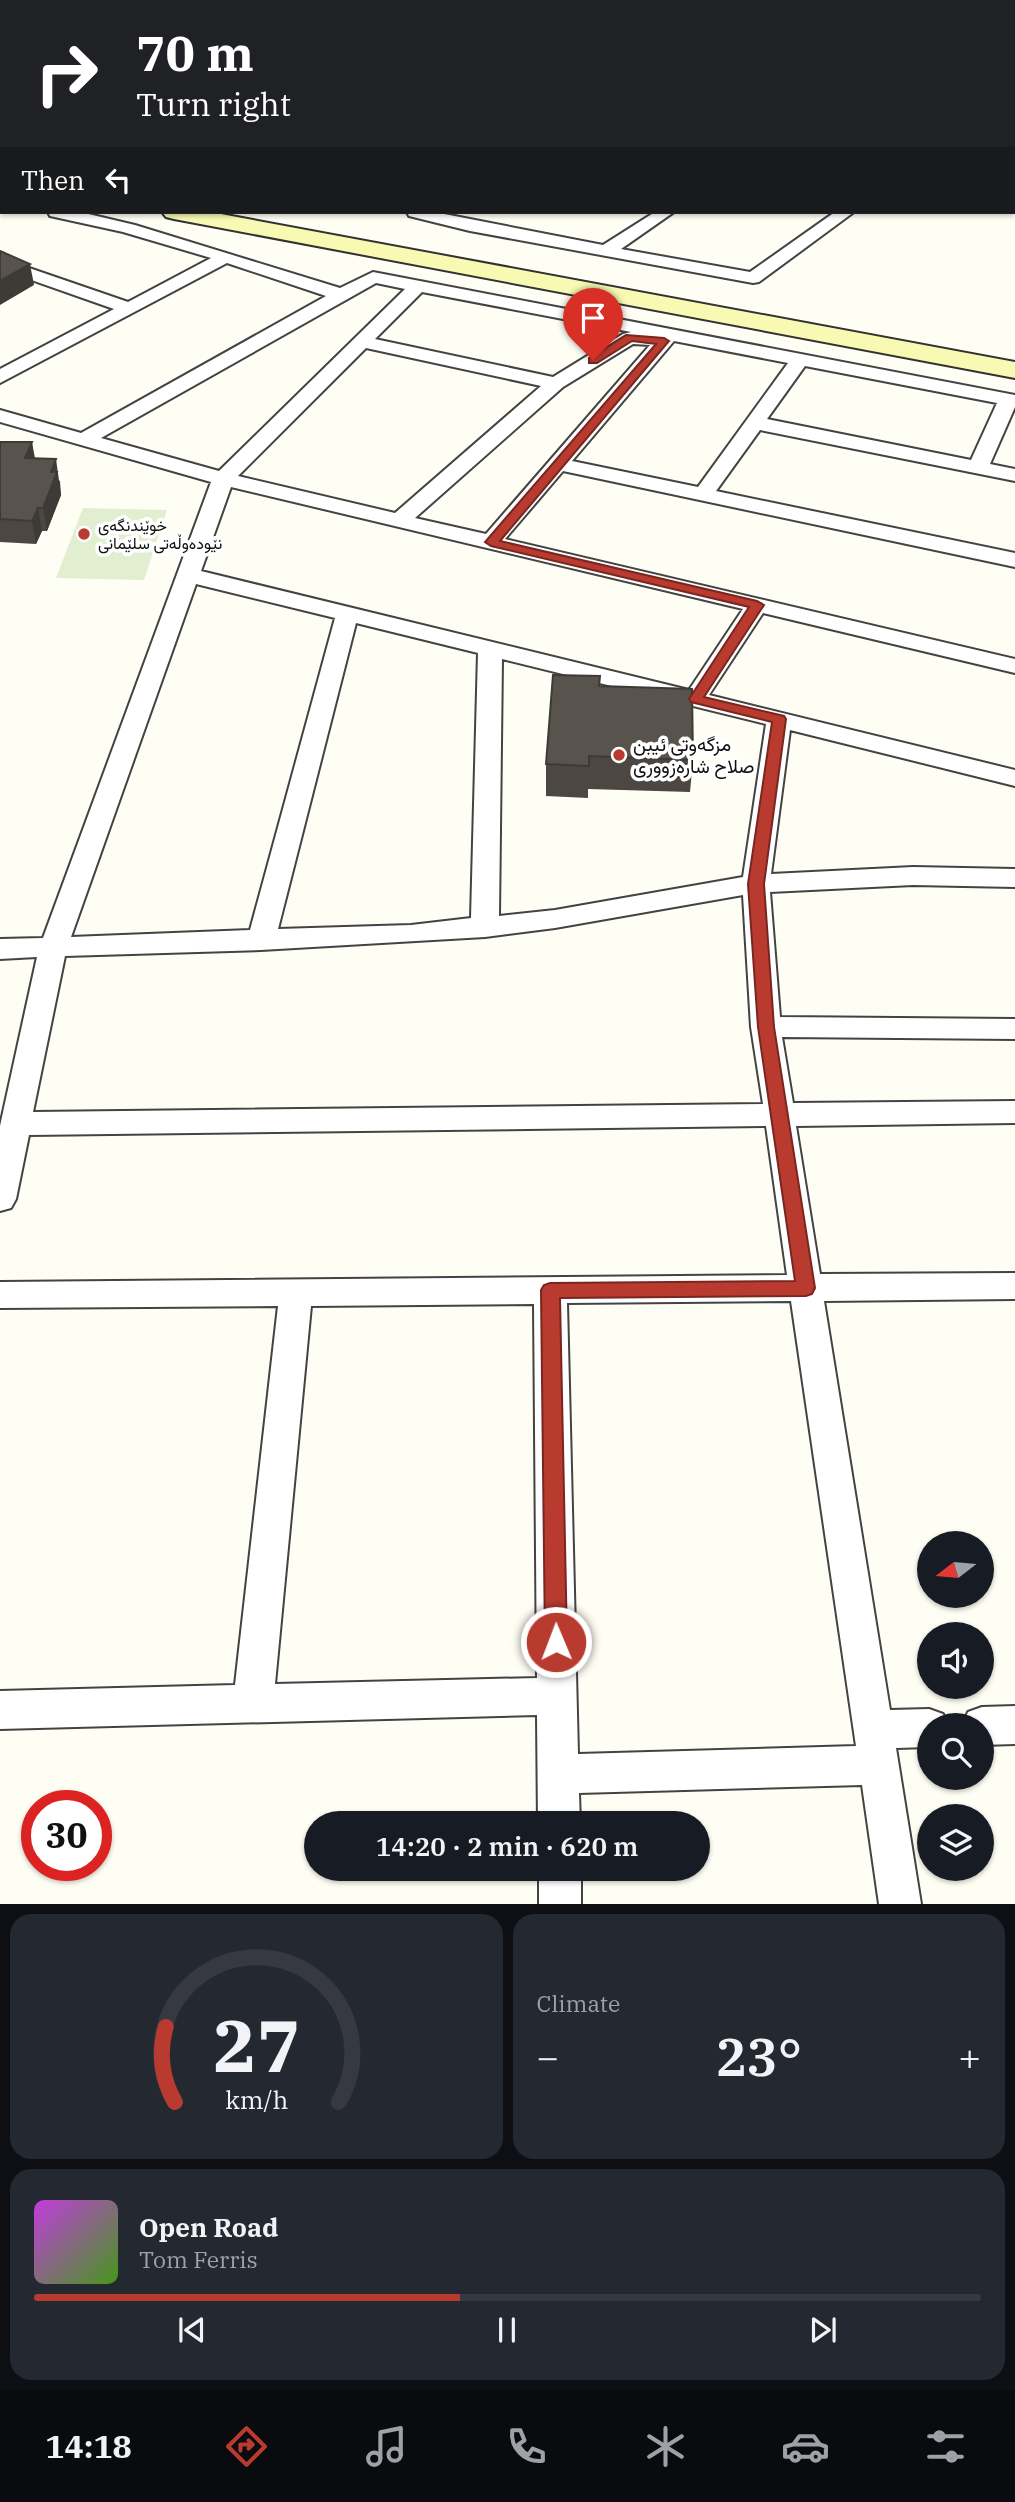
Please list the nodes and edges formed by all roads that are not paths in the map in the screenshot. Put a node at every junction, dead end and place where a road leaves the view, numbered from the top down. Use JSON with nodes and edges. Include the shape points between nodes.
{"nodes":[{"id":1,"x":67,"y":214,"type":"edge"},
{"id":2,"x":185,"y":214,"type":"edge"},
{"id":3,"x":264,"y":214,"type":"edge"},
{"id":4,"x":423,"y":214,"type":"edge"},
{"id":5,"x":491,"y":214,"type":"edge"},
{"id":6,"x":663,"y":214,"type":"edge"},
{"id":7,"x":843,"y":214,"type":"edge"},
{"id":8,"x":470,"y":226,"type":"junction"},
{"id":9,"x":607,"y":250,"type":"junction"},
{"id":10,"x":224,"y":258,"type":"junction"},
{"id":11,"x":0,"y":263,"type":"edge"},
{"id":12,"x":418,"y":286,"type":"junction"},
{"id":13,"x":342,"y":295,"type":"junction"},
{"id":14,"x":129,"y":309,"type":"junction"},
{"id":15,"x":667,"y":338,"type":"junction"},
{"id":16,"x":362,"y":342,"type":"junction"},
{"id":17,"x":1015,"y":353,"type":"edge"},
{"id":18,"x":0,"y":359,"type":"edge"},
{"id":19,"x":800,"y":360,"type":"junction"},
{"id":20,"x":19,"y":367,"type":"junction"},
{"id":21,"x":1015,"y":370,"type":"edge"},
{"id":22,"x":0,"y":377,"type":"edge"},
{"id":23,"x":556,"y":383,"type":"junction"},
{"id":24,"x":1011,"y":400,"type":"edge"},
{"id":25,"x":0,"y":416,"type":"edge"},
{"id":26,"x":755,"y":423,"type":"junction"},
{"id":27,"x":83,"y":440,"type":"junction"},
{"id":28,"x":559,"y":464,"type":"junction"},
{"id":29,"x":978,"y":468,"type":"junction"},
{"id":30,"x":1015,"y":475,"type":"edge"},
{"id":31,"x":223,"y":479,"type":"junction"},
{"id":32,"x":704,"y":493,"type":"junction"},
{"id":33,"x":399,"y":521,"type":"junction"},
{"id":34,"x":491,"y":542,"type":"junction"},
{"id":35,"x":1015,"y":559,"type":"edge"},
{"id":36,"x":189,"y":575,"type":"junction"},
{"id":37,"x":757,"y":605,"type":"junction"},
{"id":38,"x":347,"y":614,"type":"junction"},
{"id":39,"x":489,"y":649,"type":"junction"},
{"id":40,"x":1015,"y":666,"type":"edge"},
{"id":41,"x":695,"y":699,"type":"junction"},
{"id":42,"x":779,"y":719,"type":"junction"},
{"id":43,"x":1015,"y":778,"type":"edge"},
{"id":44,"x":1015,"y":877,"type":"edge"},
{"id":45,"x":756,"y":884,"type":"junction"},
{"id":46,"x":485,"y":928,"type":"junction"},
{"id":47,"x":261,"y":941,"type":"junction"},
{"id":48,"x":53,"y":948,"type":"junction"},
{"id":49,"x":0,"y":949,"type":"edge"},
{"id":50,"x":766,"y":1027,"type":"junction"},
{"id":51,"x":1015,"y":1029,"type":"edge"},
{"id":52,"x":1015,"y":1112,"type":"edge"},
{"id":53,"x":779,"y":1115,"type":"junction"},
{"id":54,"x":17,"y":1124,"type":"junction"},
{"id":55,"x":2,"y":1185,"type":"edge"},
{"id":56,"x":1015,"y":1286,"type":"edge"},
{"id":57,"x":806,"y":1288,"type":"junction"},
{"id":58,"x":550,"y":1290,"type":"junction"},
{"id":59,"x":296,"y":1292,"type":"junction"},
{"id":60,"x":0,"y":1295,"type":"edge"},
{"id":61,"x":557,"y":1696,"type":"junction"},
{"id":62,"x":253,"y":1704,"type":"junction"},
{"id":63,"x":0,"y":1710,"type":"edge"},
{"id":64,"x":1015,"y":1725,"type":"edge"},
{"id":65,"x":994,"y":1726,"type":"edge"},
{"id":66,"x":917,"y":1732,"type":"edge"},
{"id":67,"x":876,"y":1747,"type":"junction"},
{"id":68,"x":558,"y":1774,"type":"junction"},
{"id":69,"x":559,"y":1811,"type":"edge"},
{"id":70,"x":560,"y":1881,"type":"edge"},
{"id":71,"x":560,"y":1903,"type":"edge"},
{"id":72,"x":900,"y":1903,"type":"edge"}],
"edges":[{"from":1,"to":10,"type":"street","via":[[113,222]]},
{"from":2,"to":21,"type":"main road"},
{"from":3,"to":17,"type":"main road"},
{"from":4,"to":8,"type":"street"},
{"from":5,"to":8,"type":"street"},
{"from":6,"to":9,"type":"street"},
{"from":7,"to":9,"type":"street","via":[[753,278]]},
{"from":8,"to":9,"type":"street"},
{"from":10,"to":13,"type":"street"},
{"from":10,"to":14,"type":"street"},
{"from":11,"to":14,"type":"street"},
{"from":12,"to":13,"type":"street","via":[[373,277]]},
{"from":12,"to":15,"type":"street"},
{"from":12,"to":16,"type":"street"},
{"from":13,"to":27,"type":"street"},
{"from":14,"to":20,"type":"street"},
{"from":15,"to":19,"type":"street"},
{"from":15,"to":23,"type":"street","via":[[630,338]]},
{"from":15,"to":28,"type":"street"},
{"from":16,"to":23,"type":"street"},
{"from":16,"to":31,"type":"street"},
{"from":18,"to":20,"type":"street"},
{"from":19,"to":24,"type":"street"},
{"from":19,"to":26,"type":"street"},
{"from":20,"to":22,"type":"street"},
{"from":23,"to":33,"type":"street"},
{"from":24,"to":29,"type":"street"},
{"from":25,"to":27,"type":"street"},
{"from":26,"to":29,"type":"street"},
{"from":26,"to":32,"type":"street"},
{"from":27,"to":31,"type":"street"},
{"from":28,"to":32,"type":"street"},
{"from":28,"to":34,"type":"street"},
{"from":29,"to":30,"type":"street"},
{"from":31,"to":33,"type":"street"},
{"from":31,"to":36,"type":"street"},
{"from":32,"to":35,"type":"street"},
{"from":33,"to":34,"type":"street"},
{"from":34,"to":37,"type":"street"},
{"from":36,"to":38,"type":"street"},
{"from":36,"to":48,"type":"street"},
{"from":37,"to":40,"type":"street"},
{"from":37,"to":41,"type":"street"},
{"from":38,"to":39,"type":"street"},
{"from":38,"to":47,"type":"street"},
{"from":39,"to":41,"type":"street"},
{"from":39,"to":46,"type":"street"},
{"from":41,"to":42,"type":"street"},
{"from":42,"to":43,"type":"street"},
{"from":42,"to":45,"type":"street"},
{"from":44,"to":45,"type":"street","via":[[913,876]]},
{"from":45,"to":46,"type":"street","via":[[624,909]]},
{"from":45,"to":50,"type":"street"},
{"from":46,"to":47,"type":"street"},
{"from":47,"to":48,"type":"street"},
{"from":48,"to":49,"type":"street"},
{"from":48,"to":54,"type":"street"},
{"from":50,"to":51,"type":"street"},
{"from":50,"to":53,"type":"street"},
{"from":52,"to":53,"type":"street"},
{"from":53,"to":54,"type":"street"},
{"from":53,"to":57,"type":"street"},
{"from":54,"to":55,"type":"street"},
{"from":56,"to":57,"type":"street"},
{"from":57,"to":58,"type":"street"},
{"from":57,"to":67,"type":"street"},
{"from":58,"to":59,"type":"street"},
{"from":58,"to":61,"type":"street"},
{"from":59,"to":60,"type":"street"},
{"from":59,"to":62,"type":"street"},
{"from":61,"to":62,"type":"street"},
{"from":61,"to":68,"type":"street"},
{"from":62,"to":63,"type":"street"},
{"from":64,"to":65,"type":"street"},
{"from":66,"to":67,"type":"street"},
{"from":67,"to":68,"type":"street"},
{"from":67,"to":72,"type":"street"},
{"from":68,"to":69,"type":"street"},
{"from":70,"to":71,"type":"street"}]}
